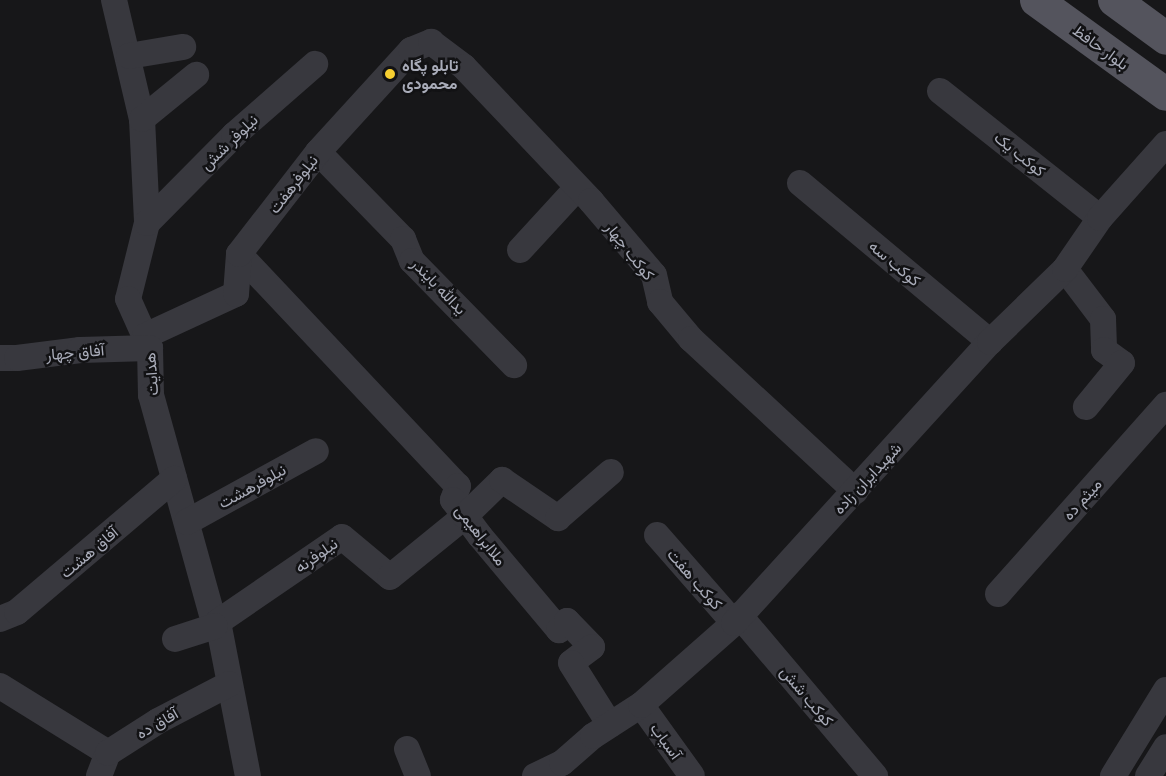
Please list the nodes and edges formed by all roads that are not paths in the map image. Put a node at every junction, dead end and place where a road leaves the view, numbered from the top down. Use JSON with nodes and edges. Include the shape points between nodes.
{"nodes":[{"id":1,"x":114,"y":0,"type":"edge"},
{"id":2,"x":1036,"y":0,"type":"edge"},
{"id":3,"x":1114,"y":0,"type":"edge"},
{"id":4,"x":1166,"y":38,"type":"edge"},
{"id":5,"x":183,"y":47,"type":"dead end"},
{"id":6,"x":129,"y":56,"type":"junction"},
{"id":7,"x":455,"y":58,"type":"joint"},
{"id":8,"x":315,"y":64,"type":"dead end"},
{"id":9,"x":196,"y":75,"type":"dead end"},
{"id":10,"x":940,"y":91,"type":"dead end"},
{"id":11,"x":1166,"y":94,"type":"edge"},
{"id":12,"x":142,"y":119,"type":"junction"},
{"id":13,"x":1166,"y":144,"type":"edge"},
{"id":14,"x":318,"y":152,"type":"junction"},
{"id":15,"x":800,"y":183,"type":"dead end"},
{"id":16,"x":578,"y":188,"type":"junction"},
{"id":17,"x":1100,"y":218,"type":"junction"},
{"id":18,"x":147,"y":223,"type":"junction"},
{"id":19,"x":520,"y":250,"type":"dead end"},
{"id":20,"x":239,"y":255,"type":"junction"},
{"id":21,"x":1065,"y":269,"type":"junction"},
{"id":22,"x":148,"y":342,"type":"junction"},
{"id":23,"x":990,"y":342,"type":"junction"},
{"id":24,"x":0,"y":358,"type":"edge"},
{"id":25,"x":514,"y":365,"type":"dead end"},
{"id":26,"x":1166,"y":405,"type":"edge"},
{"id":27,"x":1086,"y":407,"type":"dead end"},
{"id":28,"x":316,"y":451,"type":"dead end"},
{"id":29,"x":610,"y":472,"type":"dead end"},
{"id":30,"x":174,"y":479,"type":"junction"},
{"id":31,"x":855,"y":491,"type":"junction"},
{"id":32,"x":465,"y":516,"type":"junction"},
{"id":33,"x":187,"y":522,"type":"junction"},
{"id":34,"x":657,"y":535,"type":"dead end"},
{"id":35,"x":998,"y":594,"type":"dead end"},
{"id":36,"x":0,"y":619,"type":"edge"},
{"id":37,"x":737,"y":619,"type":"junction"},
{"id":38,"x":216,"y":624,"type":"junction"},
{"id":39,"x":176,"y":639,"type":"dead end"},
{"id":40,"x":229,"y":684,"type":"junction"},
{"id":41,"x":0,"y":686,"type":"edge"},
{"id":42,"x":1166,"y":690,"type":"edge"},
{"id":43,"x":641,"y":705,"type":"junction"},
{"id":44,"x":610,"y":725,"type":"junction"},
{"id":45,"x":1166,"y":747,"type":"edge"},
{"id":46,"x":407,"y":749,"type":"dead end"},
{"id":47,"x":104,"y":764,"type":"edge"},
{"id":48,"x":565,"y":770,"type":"edge"},
{"id":49,"x":248,"y":776,"type":"edge"},
{"id":50,"x":418,"y":776,"type":"edge"},
{"id":51,"x":535,"y":776,"type":"edge"},
{"id":52,"x":692,"y":776,"type":"edge"},
{"id":53,"x":875,"y":776,"type":"edge"},
{"id":54,"x":1113,"y":776,"type":"edge"},
{"id":55,"x":1148,"y":776,"type":"edge"}],
"edges":[{"from":1,"to":6,"type":"street","name":"هدایت"},
{"from":2,"to":11,"type":"main road","name":"بلوار حافظ"},
{"from":3,"to":4,"type":"main road"},
{"from":5,"to":6,"type":"street"},
{"from":6,"to":12,"type":"street","name":"هدایت"},
{"from":7,"to":14,"type":"street","name":"نیلوفرهفت","via":[[431,42],[411,50]]},
{"from":7,"to":16,"type":"street","name":"کوکب چهار"},
{"from":8,"to":18,"type":"street","name":"نیلوفر شش","via":[[234,135]]},
{"from":9,"to":12,"type":"street"},
{"from":10,"to":17,"type":"street","name":"کوکب یک"},
{"from":12,"to":18,"type":"street","name":"هدایت"},
{"from":13,"to":17,"type":"street","name":"شهیدایران زاده"},
{"from":14,"to":20,"type":"street","name":"نیلوفرهفت"},
{"from":14,"to":25,"type":"street","name":"یدالله بایندر","via":[[403,239],[412,261]]},
{"from":15,"to":23,"type":"street","name":"کوکب سه"},
{"from":16,"to":19,"type":"street"},
{"from":16,"to":31,"type":"street","name":"کوکب چهار","via":[[654,275],[660,302],[691,339]]},
{"from":17,"to":21,"type":"street","name":"شهیدایران زاده"},
{"from":18,"to":22,"type":"street","name":"هدایت","via":[[128,299]]},
{"from":20,"to":22,"type":"street","via":[[236,294]]},
{"from":20,"to":32,"type":"street","name":"ملاابراهیمی","via":[[458,486],[453,500]]},
{"from":21,"to":23,"type":"street","name":"شهیدایران زاده"},
{"from":21,"to":27,"type":"street","via":[[1103,319],[1104,350],[1122,363]]},
{"from":22,"to":24,"type":"street","name":"آفاق چهار"},
{"from":22,"to":30,"type":"street","name":"هدایت","via":[[151,396]]},
{"from":23,"to":31,"type":"street","name":"شهیدایران زاده"},
{"from":26,"to":35,"type":"street","name":"میثم ده"},
{"from":28,"to":33,"type":"street","name":"نیلوفرهشت"},
{"from":29,"to":32,"type":"street","via":[[558,518],[502,480]]},
{"from":30,"to":33,"type":"street","name":"هدایت"},
{"from":30,"to":36,"type":"street","name":"آفاق هشت","via":[[17,612]]},
{"from":31,"to":37,"type":"street","name":"شهیدایران زاده"},
{"from":32,"to":38,"type":"street","name":"نیلوفرنه","via":[[390,577],[342,537]]},
{"from":32,"to":44,"type":"street","name":"ملاابراهیمی","via":[[559,630],[567,621],[592,647],[571,663]]},
{"from":33,"to":38,"type":"street","name":"هدایت"},
{"from":34,"to":37,"type":"street","name":"کوکب هفت"},
{"from":37,"to":43,"type":"street","name":"شهیدایران زاده"},
{"from":37,"to":53,"type":"street","name":"کوکب شش"},
{"from":38,"to":39,"type":"street"},
{"from":38,"to":40,"type":"street","name":"هدایت"},
{"from":40,"to":47,"type":"street","name":"آفاق ده","via":[[158,721]]},
{"from":40,"to":49,"type":"street","name":"هدایت"},
{"from":41,"to":47,"type":"street"},
{"from":42,"to":54,"type":"street"},
{"from":43,"to":44,"type":"street","name":"شهیدایران زاده"},
{"from":43,"to":52,"type":"street","name":"آسیاب"},
{"from":44,"to":48,"type":"street","name":"شهیدایران زاده"},
{"from":45,"to":55,"type":"street"},
{"from":46,"to":50,"type":"street"},
{"from":48,"to":51,"type":"street","name":"شهیدایران زاده"}]}
